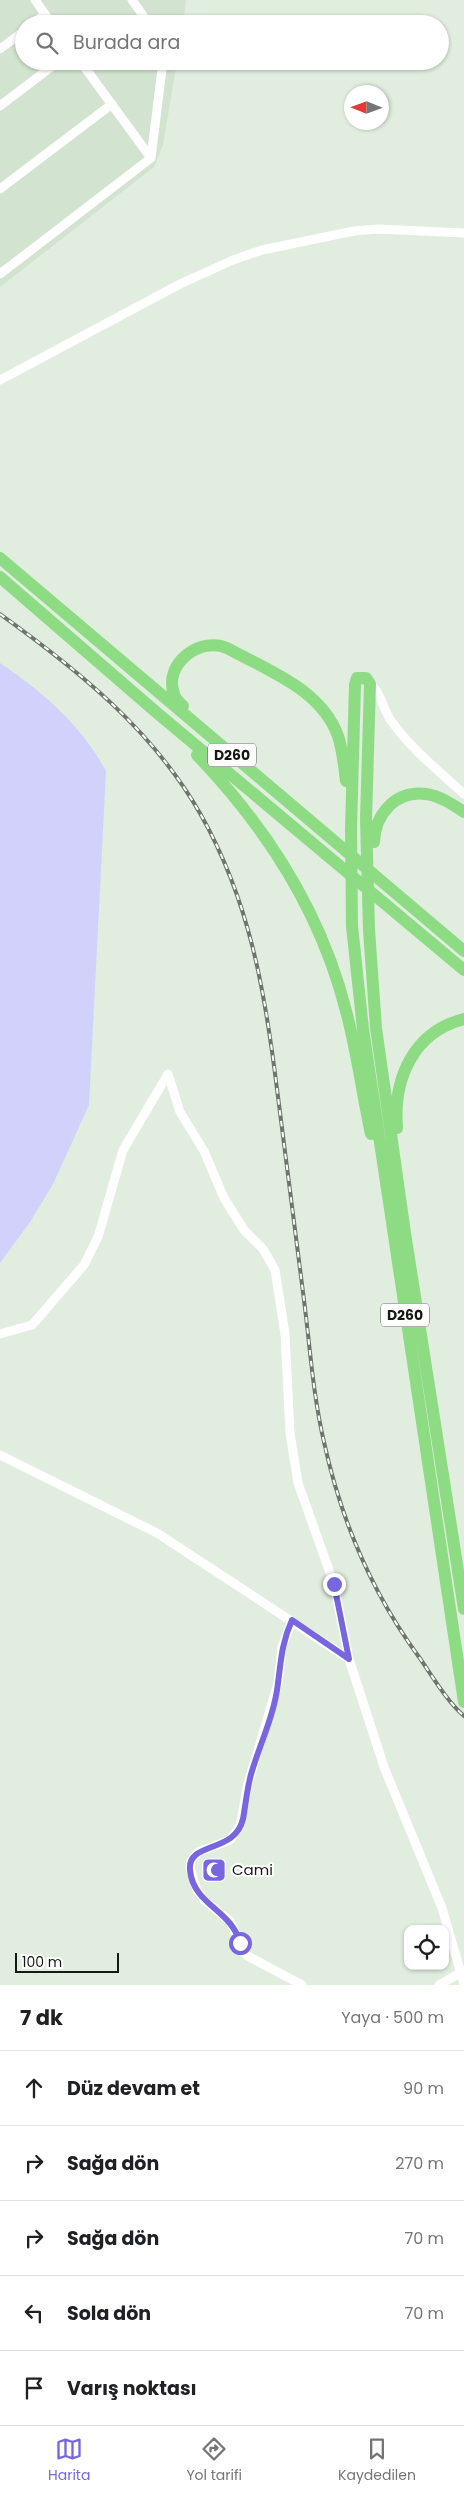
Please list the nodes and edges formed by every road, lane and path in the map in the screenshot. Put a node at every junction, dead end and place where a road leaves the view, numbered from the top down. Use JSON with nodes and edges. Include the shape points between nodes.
{"nodes":[{"id":1,"x":35,"y":0,"type":"edge"},
{"id":2,"x":132,"y":0,"type":"edge"},
{"id":3,"x":46,"y":14,"type":"edge"},
{"id":4,"x":143,"y":15,"type":"edge"},
{"id":5,"x":15,"y":38,"type":"edge"},
{"id":6,"x":0,"y":49,"type":"edge"},
{"id":7,"x":47,"y":70,"type":"edge"},
{"id":8,"x":87,"y":70,"type":"edge"},
{"id":9,"x":162,"y":70,"type":"edge"},
{"id":10,"x":112,"y":104,"type":"junction"},
{"id":11,"x":0,"y":106,"type":"edge"},
{"id":12,"x":151,"y":158,"type":"junction"},
{"id":13,"x":0,"y":189,"type":"edge"},
{"id":14,"x":464,"y":233,"type":"edge"},
{"id":15,"x":1,"y":270,"type":"edge"},
{"id":16,"x":0,"y":380,"type":"edge"},
{"id":17,"x":0,"y":558,"type":"edge"},
{"id":18,"x":0,"y":577,"type":"edge"},
{"id":19,"x":369,"y":682,"type":"junction"},
{"id":20,"x":156,"y":712,"type":"junction"},
{"id":21,"x":212,"y":739,"type":"junction"},
{"id":22,"x":464,"y":794,"type":"edge"},
{"id":23,"x":464,"y":812,"type":"edge"},
{"id":24,"x":370,"y":824,"type":"junction"},
{"id":25,"x":351,"y":829,"type":"junction"},
{"id":26,"x":433,"y":926,"type":"junction"},
{"id":27,"x":464,"y":941,"type":"edge"},
{"id":28,"x":464,"y":951,"type":"edge"},
{"id":29,"x":464,"y":970,"type":"edge"},
{"id":30,"x":464,"y":1018,"type":"edge"},
{"id":31,"x":399,"y":1235,"type":"junction"},
{"id":32,"x":0,"y":1334,"type":"edge"},
{"id":33,"x":0,"y":1455,"type":"edge"},
{"id":34,"x":464,"y":1609,"type":"edge"},
{"id":35,"x":292,"y":1620,"type":"junction"},
{"id":36,"x":349,"y":1659,"type":"junction"},
{"id":37,"x":464,"y":1702,"type":"edge"},
{"id":38,"x":460,"y":1973,"type":"junction"},
{"id":39,"x":283,"y":1974,"type":"junction"},
{"id":40,"x":464,"y":1984,"type":"edge"},
{"id":41,"x":284,"y":1985,"type":"edge"},
{"id":42,"x":302,"y":1985,"type":"edge"},
{"id":43,"x":439,"y":1985,"type":"edge"}],
"edges":[{"from":1,"to":3,"type":"street"},
{"from":2,"to":4,"type":"street"},
{"from":5,"to":6,"type":"street"},
{"from":7,"to":11,"type":"street"},
{"from":8,"to":10,"type":"street"},
{"from":9,"to":12,"type":"street"},
{"from":10,"to":12,"type":"street"},
{"from":10,"to":13,"type":"street"},
{"from":12,"to":15,"type":"street"},
{"from":14,"to":16,"type":"street","via":[[354,231],[262,250],[180,284]]},
{"from":17,"to":21,"type":"highway","number":"D260"},
{"from":18,"to":20,"type":"highway","number":"D260"},
{"from":19,"to":22,"type":"street","via":[[377,690],[390,720],[415,750]]},
{"from":19,"to":24,"type":"highway"},
{"from":19,"to":25,"type":"highway","via":[[359,677],[354,685]]},
{"from":20,"to":29,"type":"highway","number":"D260"},
{"from":20,"to":31,"type":"highway","via":[[207,765],[254,822],[293,879],[320,931],[350,1025]]},
{"from":21,"to":25,"type":"highway","via":[[174,696],[172,684],[176,668],[185,656],[197,648],[213,644],[227,648],[305,692],[322,708],[332,722],[341,746]]},
{"from":21,"to":26,"type":"highway","number":"D260"},
{"from":23,"to":24,"type":"highway","via":[[438,797],[414,794],[390,805]]},
{"from":24,"to":31,"type":"highway","number":"D260","via":[[369,930],[376,1028]]},
{"from":25,"to":31,"type":"highway","number":"D260","via":[[352,926],[363,1029]]},
{"from":26,"to":27,"type":"highway"},
{"from":26,"to":28,"type":"highway","number":"D260"},
{"from":30,"to":31,"type":"highway","via":[[446,1024],[428,1038],[413,1053],[401,1078],[397,1102]]},
{"from":31,"to":34,"type":"highway","number":"D260"},
{"from":31,"to":37,"type":"highway","number":"D260"},
{"from":32,"to":36,"type":"street","via":[[32,1325],[84,1265],[98,1237],[123,1150],[168,1074],[180,1112],[204,1151],[224,1198],[244,1230],[263,1248],[275,1270],[285,1334],[295,1466],[303,1499],[334,1584]]},
{"from":33,"to":35,"type":"street","via":[[157,1533]]},
{"from":35,"to":36,"type":"street"},
{"from":35,"to":39,"type":"street","via":[[282,1647],[278,1683],[248,1784],[240,1826],[230,1840],[198,1852],[190,1868],[197,1890],[230,1921],[246,1955]]},
{"from":36,"to":38,"type":"street","via":[[384,1768],[442,1908]]},
{"from":38,"to":40,"type":"street"},
{"from":38,"to":43,"type":"street"},
{"from":39,"to":41,"type":"street"},
{"from":39,"to":42,"type":"street"}]}
